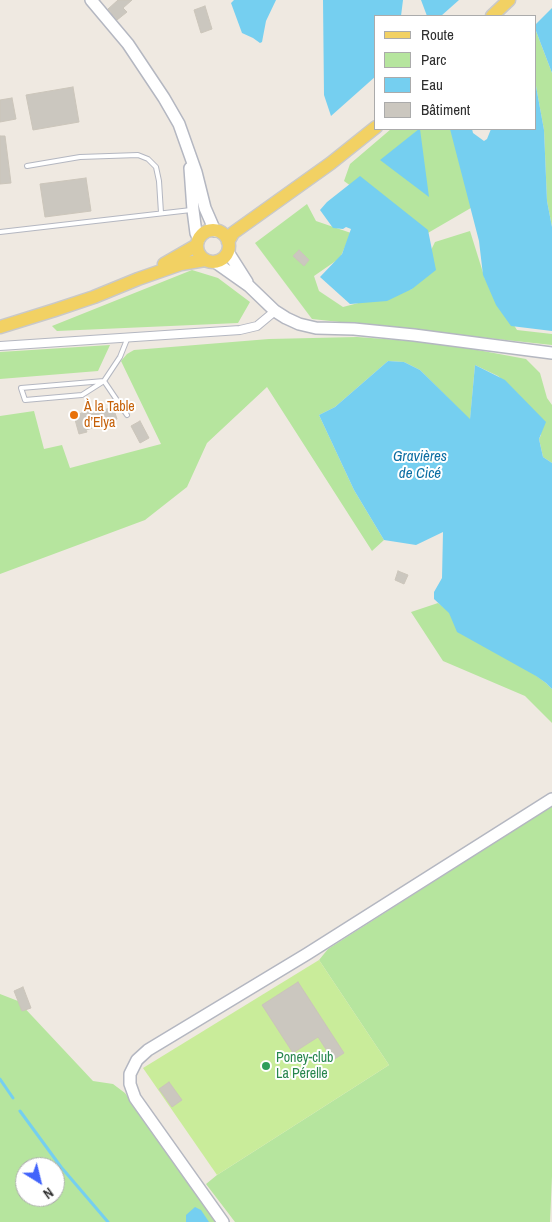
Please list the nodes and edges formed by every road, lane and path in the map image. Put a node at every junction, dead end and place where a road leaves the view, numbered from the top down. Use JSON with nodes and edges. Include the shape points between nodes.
{"nodes":[{"id":1,"x":91,"y":0,"type":"edge"},
{"id":2,"x":509,"y":0,"type":"edge"},
{"id":3,"x":493,"y":15,"type":"edge"},
{"id":4,"x":374,"y":128,"type":"edge"},
{"id":5,"x":189,"y":151,"type":"junction"},
{"id":6,"x":27,"y":166,"type":"dead end"},
{"id":7,"x":205,"y":208,"type":"junction"},
{"id":8,"x":192,"y":210,"type":"junction"},
{"id":9,"x":260,"y":212,"type":"junction"},
{"id":10,"x":161,"y":214,"type":"junction"},
{"id":11,"x":218,"y":231,"type":"junction"},
{"id":12,"x":0,"y":232,"type":"edge"},
{"id":13,"x":198,"y":242,"type":"junction"},
{"id":14,"x":228,"y":247,"type":"junction"},
{"id":15,"x":210,"y":261,"type":"junction"},
{"id":16,"x":138,"y":278,"type":"junction"},
{"id":17,"x":249,"y":286,"type":"junction"},
{"id":18,"x":275,"y":311,"type":"junction"},
{"id":19,"x":0,"y":327,"type":"edge"},
{"id":20,"x":128,"y":337,"type":"junction"},
{"id":21,"x":0,"y":346,"type":"edge"},
{"id":22,"x":552,"y":353,"type":"edge"},
{"id":23,"x":104,"y":381,"type":"junction"},
{"id":24,"x":127,"y":415,"type":"dead end"},
{"id":25,"x":552,"y":799,"type":"edge"},
{"id":26,"x":223,"y":1222,"type":"edge"}],
"edges":[{"from":1,"to":5,"type":"main road","via":[[146,69],[179,124]]},
{"from":2,"to":3,"type":"main road"},
{"from":4,"to":9,"type":"main road","via":[[331,163]]},
{"from":5,"to":7,"type":"main road"},
{"from":5,"to":8,"type":"main road"},
{"from":6,"to":10,"type":"lane","via":[[80,157],[138,155],[156,167]]},
{"from":7,"to":8,"type":"lane"},
{"from":7,"to":11,"type":"main road"},
{"from":8,"to":10,"type":"lane"},
{"from":8,"to":13,"type":"main road"},
{"from":9,"to":11,"type":"main road"},
{"from":9,"to":14,"type":"main road","via":[[233,233]]},
{"from":10,"to":12,"type":"lane"},
{"from":11,"to":13,"type":"main road","via":[[206,232]]},
{"from":11,"to":14,"type":"main road","via":[[227,238]]},
{"from":13,"to":15,"type":"main road","via":[[199,254]]},
{"from":13,"to":16,"type":"main road"},
{"from":14,"to":15,"type":"main road","via":[[222,259]]},
{"from":14,"to":17,"type":"main road"},
{"from":15,"to":16,"type":"main road","via":[[181,264]]},
{"from":15,"to":17,"type":"main road"},
{"from":16,"to":19,"type":"main road","via":[[62,308]]},
{"from":17,"to":18,"type":"main road"},
{"from":18,"to":20,"type":"street","via":[[257,326],[240,330]]},
{"from":18,"to":22,"type":"main road","via":[[299,324],[316,328],[414,335]]},
{"from":20,"to":21,"type":"street"},
{"from":20,"to":23,"type":"lane","via":[[120,357]]},
{"from":23,"to":23,"type":"lane","via":[[86,383],[21,388],[24,400],[82,394]]},
{"from":23,"to":24,"type":"lane"},
{"from":25,"to":26,"type":"main road","via":[[148,1050],[137,1060],[130,1074],[135,1098]]}]}
